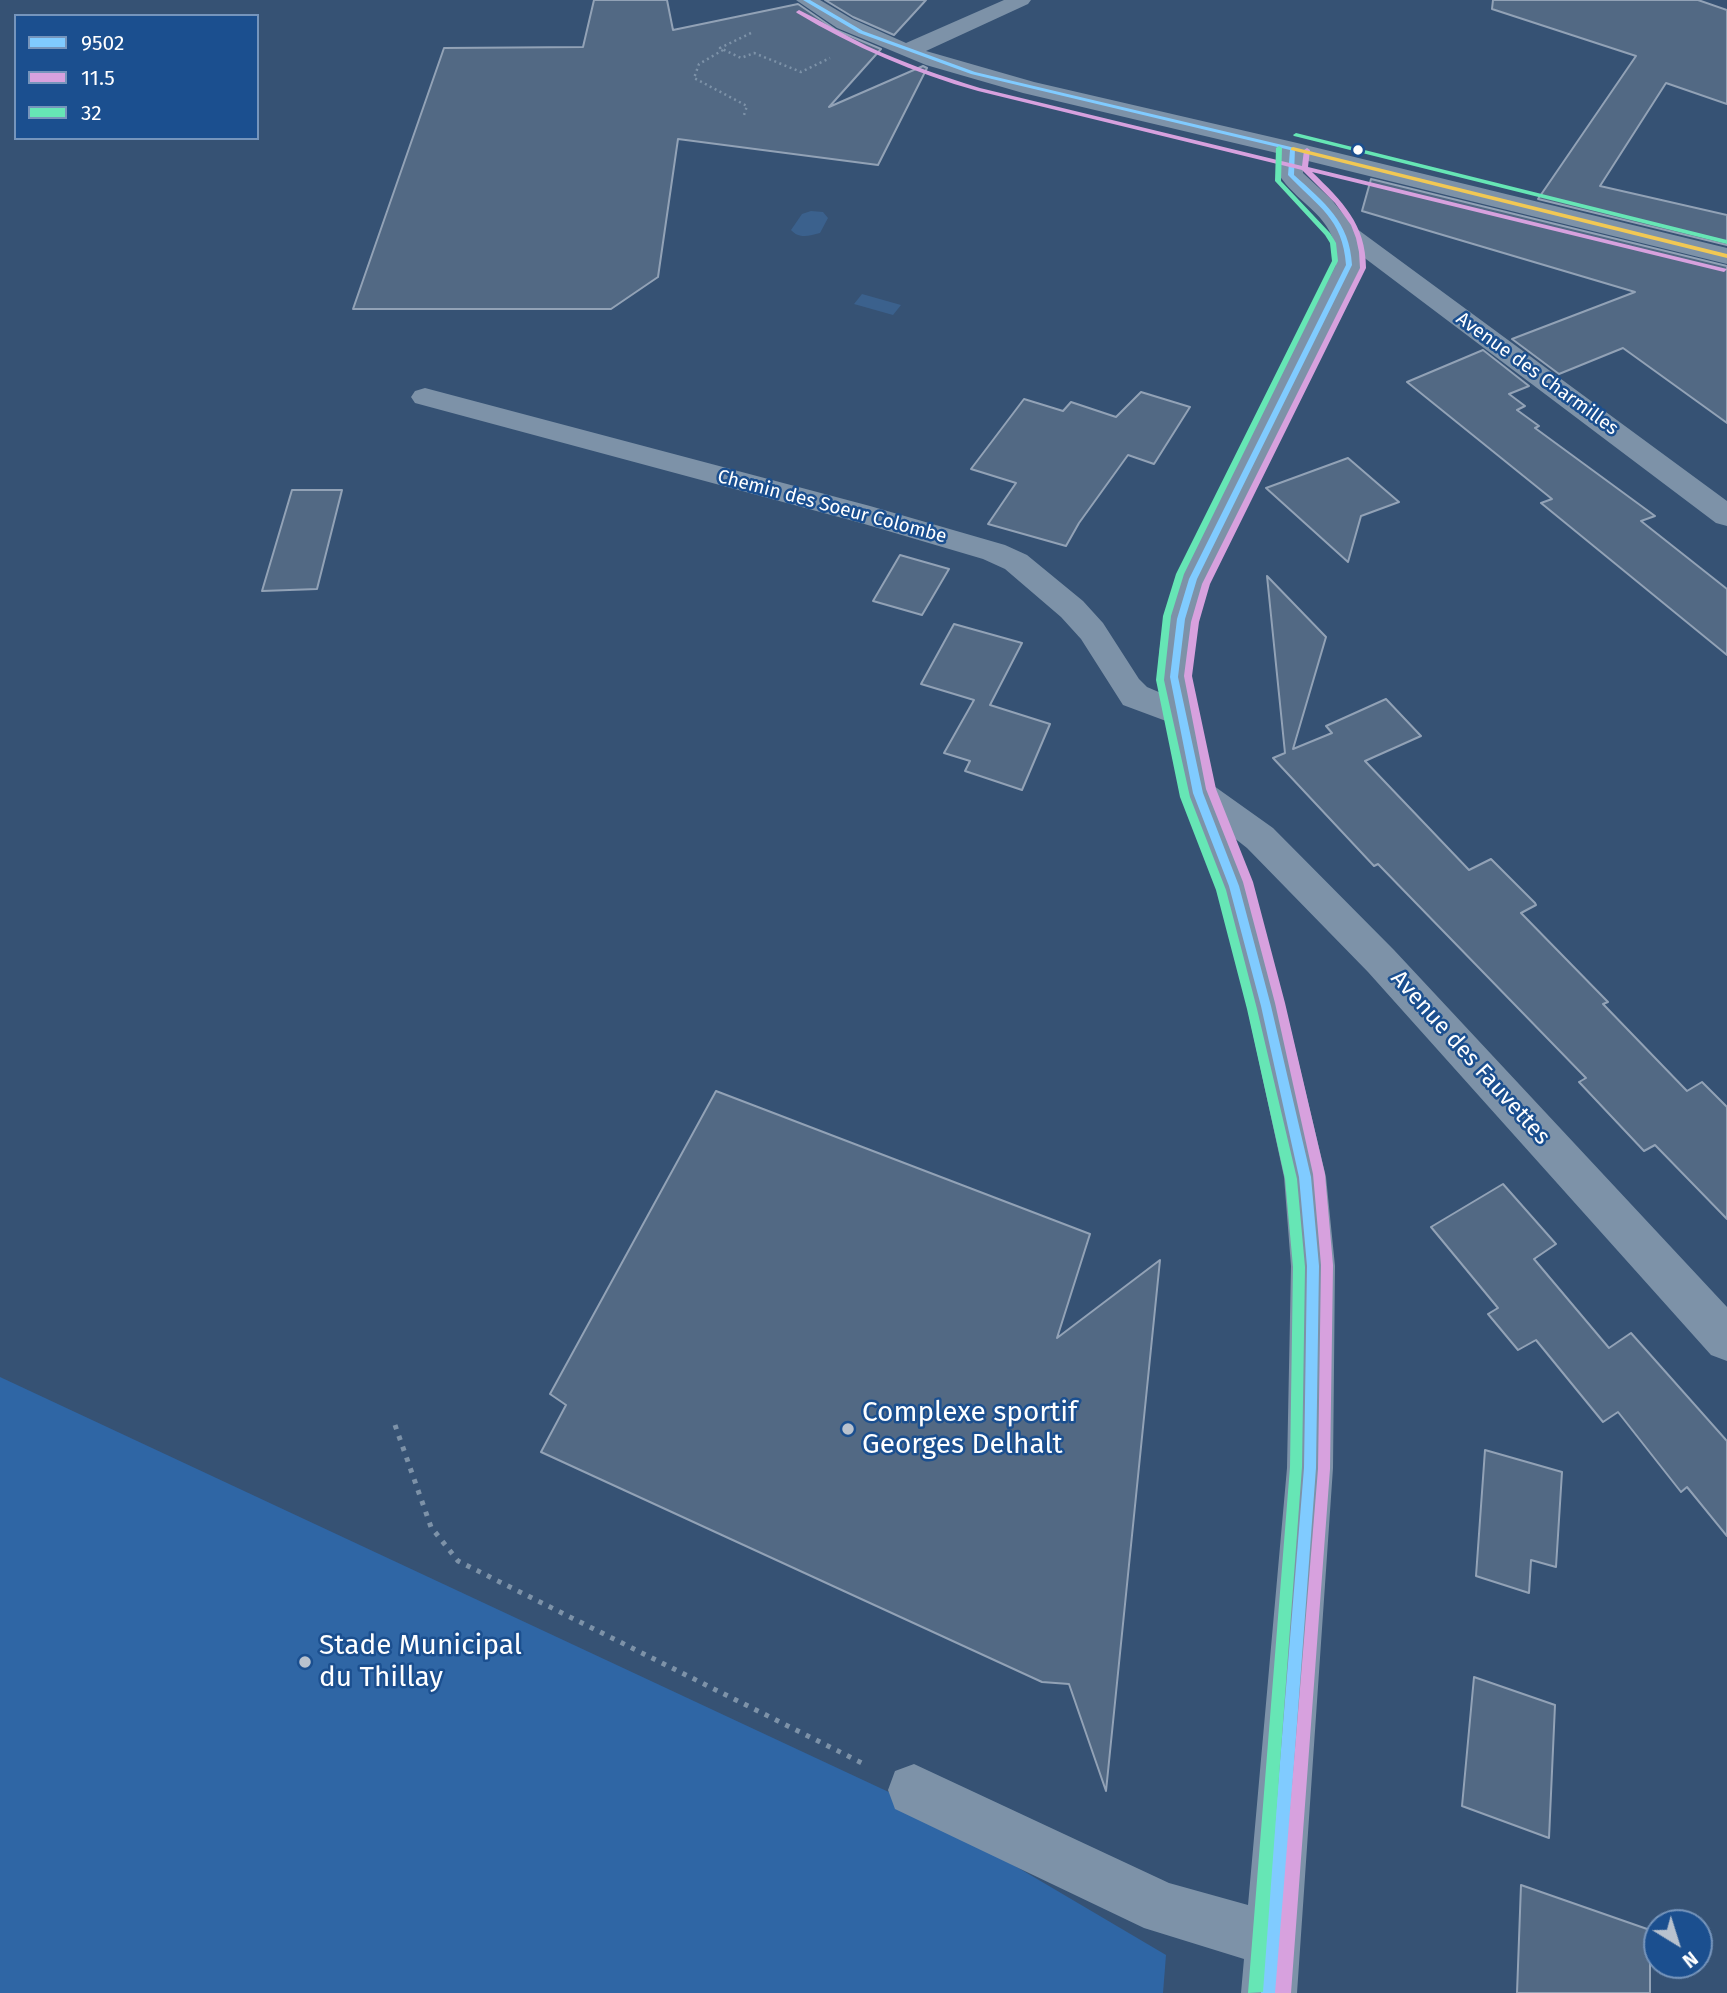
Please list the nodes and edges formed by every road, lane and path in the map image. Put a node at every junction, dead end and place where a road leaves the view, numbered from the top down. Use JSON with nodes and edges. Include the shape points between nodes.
{"nodes":[{"id":1,"x":806,"y":0,"type":"edge"},
{"id":2,"x":1021,"y":0,"type":"edge"},
{"id":3,"x":751,"y":33,"type":"dead end"},
{"id":4,"x":875,"y":37,"type":"junction"},
{"id":5,"x":724,"y":50,"type":"junction"},
{"id":6,"x":909,"y":50,"type":"junction"},
{"id":7,"x":744,"y":115,"type":"dead end"},
{"id":8,"x":1293,"y":149,"type":"junction"},
{"id":9,"x":1346,"y":232,"type":"junction"},
{"id":10,"x":1727,"y":256,"type":"edge"},
{"id":11,"x":425,"y":397,"type":"dead end"},
{"id":12,"x":1727,"y":516,"type":"edge"},
{"id":13,"x":1182,"y":714,"type":"junction"},
{"id":14,"x":1198,"y":793,"type":"junction"},
{"id":15,"x":1727,"y":1339,"type":"edge"},
{"id":16,"x":396,"y":1425,"type":"dead end"},
{"id":17,"x":914,"y":1790,"type":"joint"},
{"id":18,"x":1274,"y":1940,"type":"junction"},
{"id":19,"x":1269,"y":1993,"type":"edge"}],
"edges":[{"from":1,"to":4,"type":"street"},
{"from":2,"to":6,"type":"street"},
{"from":3,"to":5,"type":"path","via":[[720,48]]},
{"from":4,"to":5,"type":"path","via":[[802,72],[754,52],[741,58]]},
{"from":4,"to":6,"type":"street"},
{"from":5,"to":7,"type":"path","via":[[699,64],[694,78],[747,106]]},
{"from":6,"to":8,"type":"street","via":[[973,73]]},
{"from":8,"to":9,"type":"street","name":"Avenue des Charmilles","via":[[1291,176]]},
{"from":8,"to":10,"type":"street"},
{"from":9,"to":12,"type":"street","name":"Avenue des Charmilles"},
{"from":9,"to":13,"type":"street","via":[[1352,250],[1349,265],[1193,579],[1181,619],[1174,677]]},
{"from":11,"to":13,"type":"street","name":"Chemin des Soeur Colombe","via":[[994,552],[1016,562],[1072,609],[1135,696]]},
{"from":13,"to":14,"type":"street"},
{"from":14,"to":15,"type":"street","name":"Avenue des Fauvettes","via":[[1260,838],[1381,961]]},
{"from":14,"to":18,"type":"street","via":[[1234,886],[1266,1006],[1305,1178],[1313,1266],[1310,1468]]},
{"from":16,"to":17,"type":"path","via":[[431,1527],[458,1561]]},
{"from":17,"to":18,"type":"street","via":[[1163,1909]]},
{"from":18,"to":19,"type":"street"}]}
